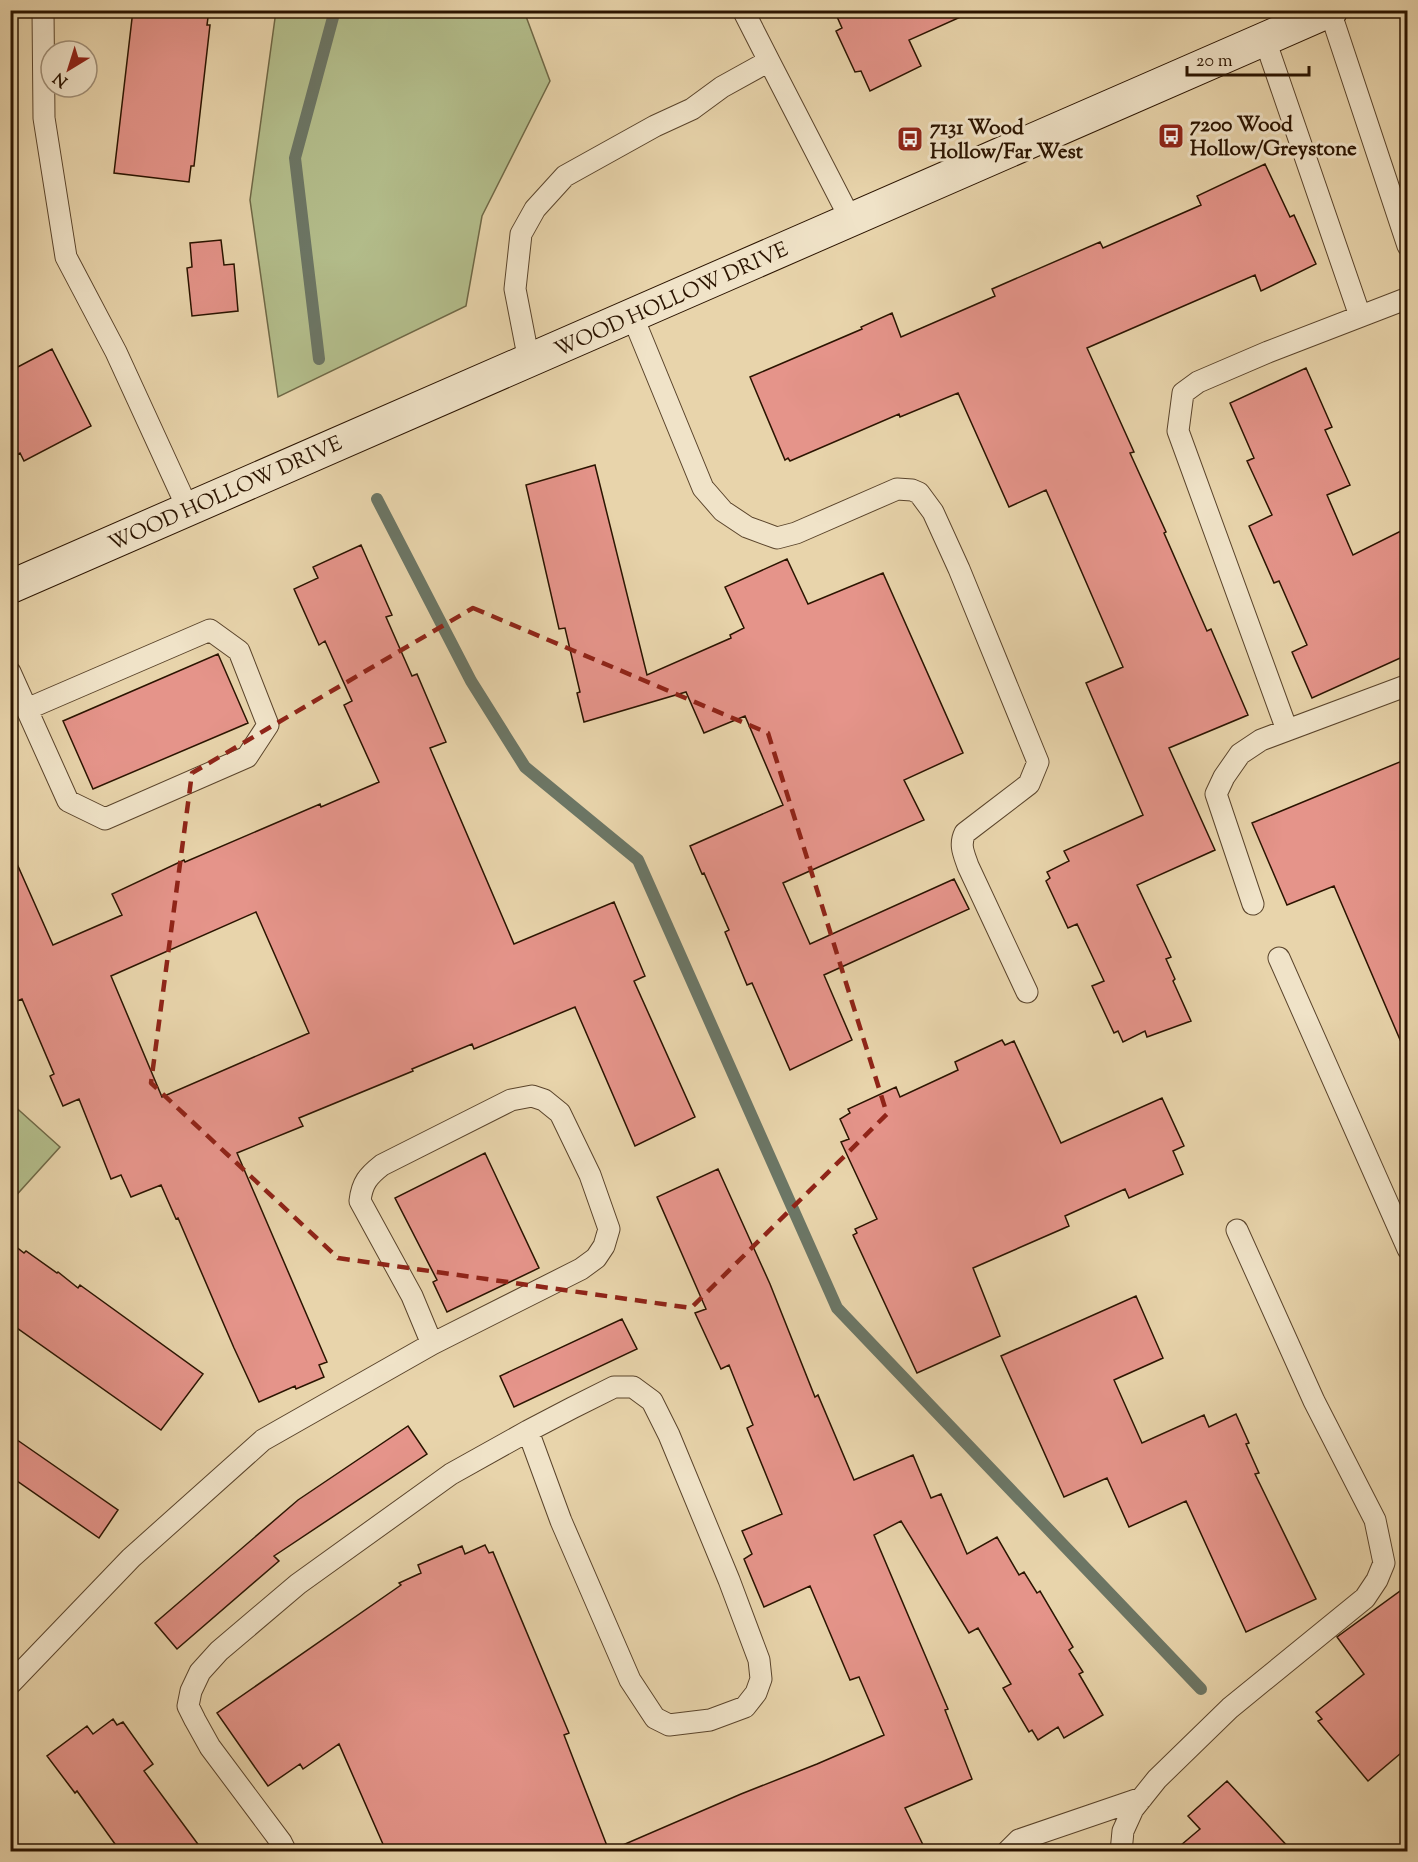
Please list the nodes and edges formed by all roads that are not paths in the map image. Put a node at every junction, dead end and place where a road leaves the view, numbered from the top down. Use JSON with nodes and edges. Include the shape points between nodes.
{"nodes":[{"id":1,"x":43,"y":10,"type":"edge"},
{"id":2,"x":743,"y":10,"type":"edge"},
{"id":3,"x":1330,"y":11,"type":"edge"},
{"id":4,"x":1265,"y":40,"type":"junction"},
{"id":5,"x":769,"y":61,"type":"junction"},
{"id":6,"x":851,"y":220,"type":"junction"},
{"id":7,"x":1407,"y":246,"type":"edge"},
{"id":8,"x":1407,"y":298,"type":"edge"},
{"id":9,"x":632,"y":315,"type":"junction"},
{"id":10,"x":1360,"y":316,"type":"junction"},
{"id":11,"x":529,"y":361,"type":"junction"},
{"id":12,"x":188,"y":509,"type":"junction"},
{"id":13,"x":10,"y":587,"type":"edge"},
{"id":14,"x":10,"y":672,"type":"edge"},
{"id":15,"x":1407,"y":685,"type":"edge"},
{"id":16,"x":27,"y":709,"type":"junction"},
{"id":17,"x":1287,"y":730,"type":"junction"},
{"id":18,"x":1253,"y":904,"type":"dead end"},
{"id":19,"x":1279,"y":958,"type":"dead end"},
{"id":20,"x":1027,"y":992,"type":"dead end"},
{"id":21,"x":1237,"y":1230,"type":"dead end"},
{"id":22,"x":1407,"y":1249,"type":"edge"},
{"id":23,"x":432,"y":1344,"type":"junction"},
{"id":24,"x":528,"y":1431,"type":"junction"},
{"id":25,"x":10,"y":1684,"type":"edge"},
{"id":26,"x":1142,"y":1798,"type":"junction"},
{"id":27,"x":286,"y":1851,"type":"edge"},
{"id":28,"x":1007,"y":1851,"type":"edge"},
{"id":29,"x":1121,"y":1851,"type":"edge"}],
"edges":[{"from":1,"to":12,"type":"lane","via":[[44,118],[66,257],[116,352]]},
{"from":2,"to":5,"type":"lane"},
{"from":3,"to":4,"type":"street","name":"WOOD HOLLOW DRIVE"},
{"from":3,"to":7,"type":"lane"},
{"from":4,"to":6,"type":"street","name":"WOOD HOLLOW DRIVE"},
{"from":4,"to":10,"type":"lane"},
{"from":5,"to":6,"type":"lane"},
{"from":5,"to":11,"type":"lane","via":[[692,109],[565,176],[535,209],[520,234],[515,289]]},
{"from":6,"to":9,"type":"street","name":"WOOD HOLLOW DRIVE"},
{"from":8,"to":10,"type":"lane"},
{"from":9,"to":11,"type":"street","name":"WOOD HOLLOW DRIVE"},
{"from":9,"to":20,"type":"lane","via":[[703,488],[723,511],[747,527],[777,538],[897,489],[919,493],[933,512],[1038,762],[1029,784],[991,811],[961,840],[968,866]]},
{"from":10,"to":17,"type":"lane","via":[[1198,382],[1183,393],[1178,431]]},
{"from":11,"to":12,"type":"street","name":"WOOD HOLLOW DRIVE"},
{"from":12,"to":13,"type":"street","name":"WOOD HOLLOW DRIVE"},
{"from":14,"to":16,"type":"lane"},
{"from":15,"to":17,"type":"lane"},
{"from":16,"to":16,"type":"lane","via":[[68,801],[105,819],[248,757],[267,725],[238,651],[210,630]]},
{"from":17,"to":18,"type":"lane","via":[[1240,754],[1216,794]]},
{"from":19,"to":22,"type":"lane"},
{"from":21,"to":26,"type":"lane","via":[[1314,1401],[1375,1520],[1384,1563],[1365,1598],[1230,1708]]},
{"from":23,"to":23,"type":"lane","via":[[582,1269],[604,1246],[609,1229],[590,1174],[560,1113],[544,1100],[532,1096],[512,1100],[382,1165],[367,1177],[360,1201],[412,1296]]},
{"from":23,"to":25,"type":"lane","via":[[263,1440],[131,1558]]},
{"from":24,"to":24,"type":"lane","via":[[614,1387],[633,1387],[652,1401],[721,1559],[759,1660],[761,1679],[745,1707],[710,1720],[669,1725],[655,1718],[630,1680],[561,1521]]},
{"from":24,"to":27,"type":"lane","via":[[451,1474],[298,1584],[200,1672],[188,1706],[210,1747]]},
{"from":26,"to":28,"type":"lane","via":[[1019,1840]]},
{"from":26,"to":29,"type":"lane","via":[[1123,1831]]}]}
